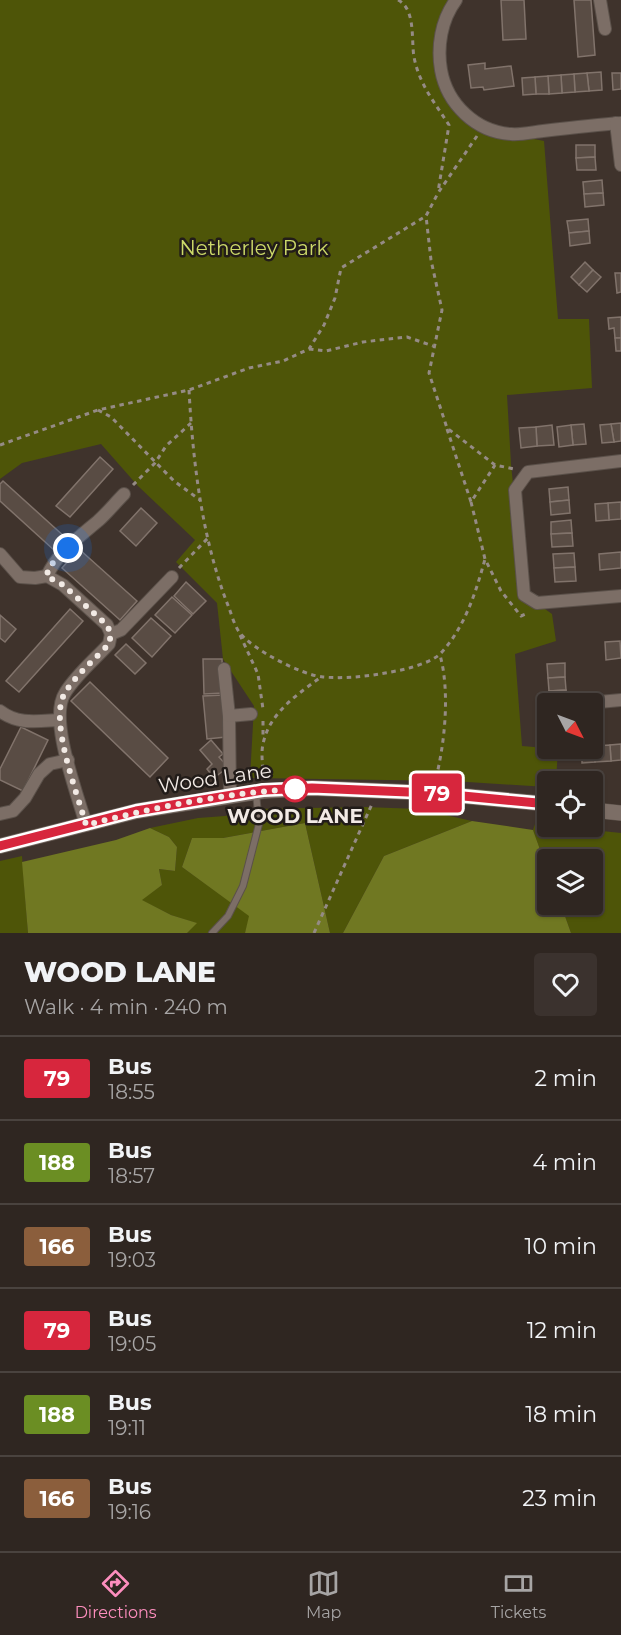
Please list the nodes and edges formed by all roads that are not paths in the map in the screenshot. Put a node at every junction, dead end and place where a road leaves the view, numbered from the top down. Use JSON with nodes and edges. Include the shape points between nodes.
{"nodes":[{"id":1,"x":456,"y":0,"type":"edge"},
{"id":2,"x":600,"y":0,"type":"edge"},
{"id":3,"x":605,"y":30,"type":"dead end"},
{"id":4,"x":618,"y":123,"type":"edge"},
{"id":5,"x":621,"y":165,"type":"edge"},
{"id":6,"x":621,"y":461,"type":"edge"},
{"id":7,"x":124,"y":494,"type":"road end"},
{"id":8,"x":0,"y":554,"type":"edge"},
{"id":9,"x":46,"y":576,"type":"junction"},
{"id":10,"x":172,"y":577,"type":"road end"},
{"id":11,"x":621,"y":596,"type":"edge"},
{"id":12,"x":111,"y":634,"type":"junction"},
{"id":13,"x":224,"y":669,"type":"dead end"},
{"id":14,"x":621,"y":700,"type":"edge"},
{"id":15,"x":603,"y":702,"type":"edge"},
{"id":16,"x":0,"y":711,"type":"edge"},
{"id":17,"x":251,"y":714,"type":"dead end"},
{"id":18,"x":229,"y":716,"type":"junction"},
{"id":19,"x":59,"y":720,"type":"junction"},
{"id":20,"x":68,"y":760,"type":"junction"},
{"id":21,"x":256,"y":792,"type":"junction"},
{"id":22,"x":230,"y":795,"type":"junction"},
{"id":23,"x":537,"y":803,"type":"edge"},
{"id":24,"x":603,"y":811,"type":"edge"},
{"id":25,"x":621,"y":813,"type":"edge"},
{"id":26,"x":0,"y":814,"type":"edge"},
{"id":27,"x":86,"y":825,"type":"junction"},
{"id":28,"x":0,"y":846,"type":"edge"},
{"id":29,"x":212,"y":933,"type":"edge"}],
"edges":[{"from":1,"to":4,"type":"street","via":[[444,26],[438,53],[442,77],[460,110],[483,128],[510,134]]},
{"from":2,"to":3,"type":"street"},
{"from":4,"to":5,"type":"street"},
{"from":6,"to":11,"type":"street","via":[[528,472],[515,490],[524,595],[537,603]]},
{"from":7,"to":9,"type":"street","via":[[51,565]]},
{"from":8,"to":9,"type":"street","via":[[20,577]]},
{"from":9,"to":12,"type":"street","via":[[63,585],[107,625]]},
{"from":10,"to":12,"type":"street","via":[[121,630]]},
{"from":12,"to":19,"type":"street","via":[[109,644],[65,693],[59,706]]},
{"from":13,"to":18,"type":"street"},
{"from":14,"to":15,"type":"street"},
{"from":16,"to":19,"type":"street","via":[[26,722]]},
{"from":17,"to":18,"type":"street"},
{"from":18,"to":22,"type":"street"},
{"from":19,"to":20,"type":"street"},
{"from":20,"to":26,"type":"street","via":[[50,764],[14,811]]},
{"from":20,"to":27,"type":"street"},
{"from":21,"to":22,"type":"street","name":"Wood Lane"},
{"from":21,"to":23,"type":"street","name":"Wood Lane","via":[[312,788]]},
{"from":21,"to":29,"type":"lane","via":[[260,824],[243,886],[228,916]]},
{"from":22,"to":27,"type":"street","name":"Wood Lane","via":[[136,811]]},
{"from":24,"to":25,"type":"street"},
{"from":27,"to":28,"type":"street","name":"Wood Lane"}]}
